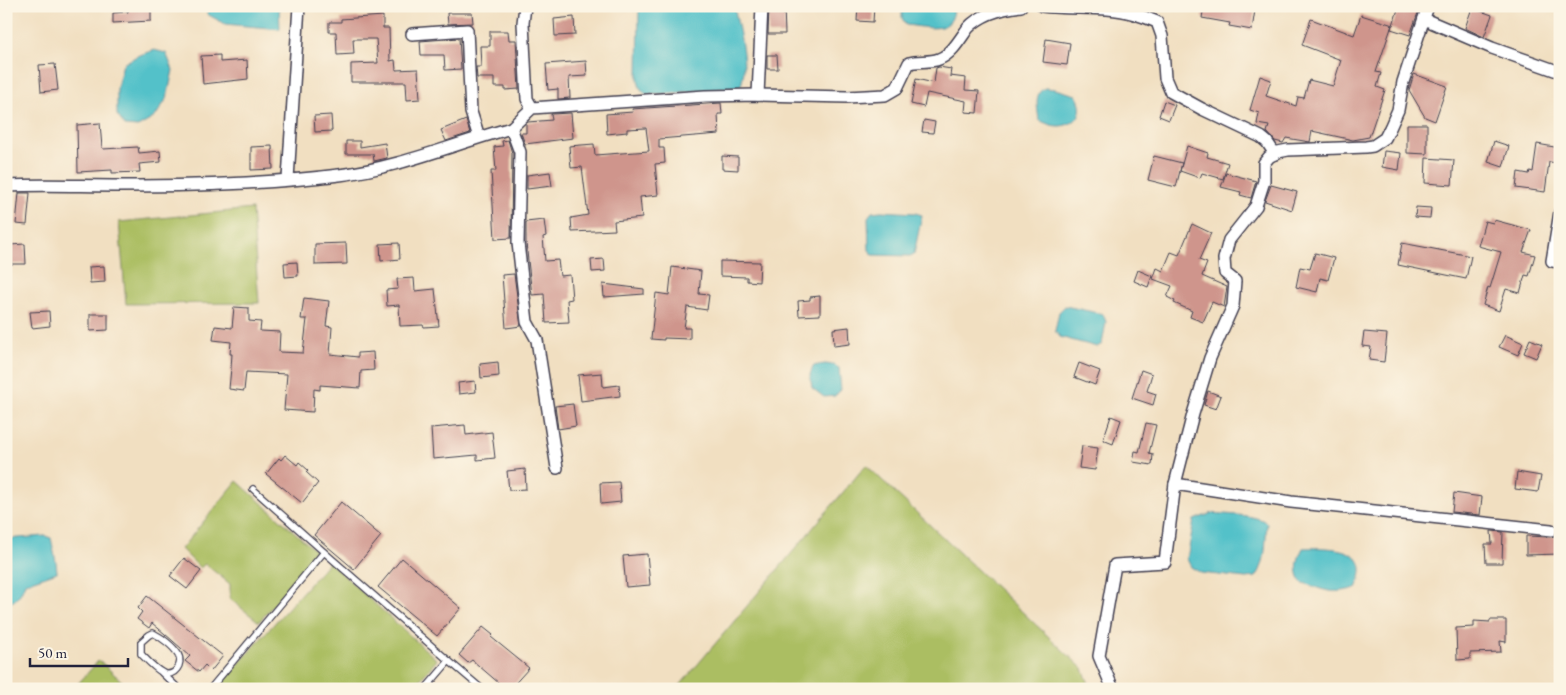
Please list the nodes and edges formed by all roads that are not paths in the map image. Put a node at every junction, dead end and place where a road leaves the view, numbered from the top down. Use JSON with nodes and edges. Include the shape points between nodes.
{"nodes":[{"id":1,"x":299,"y":6,"type":"edge"},
{"id":2,"x":525,"y":6,"type":"edge"},
{"id":3,"x":762,"y":6,"type":"edge"},
{"id":4,"x":1022,"y":6,"type":"edge"},
{"id":5,"x":1042,"y":6,"type":"edge"},
{"id":6,"x":1428,"y":6,"type":"edge"},
{"id":7,"x":1424,"y":20,"type":"junction"},
{"id":8,"x":412,"y":34,"type":"dead end"},
{"id":9,"x":1560,"y":72,"type":"edge"},
{"id":10,"x":758,"y":95,"type":"junction"},
{"id":11,"x":532,"y":108,"type":"junction"},
{"id":12,"x":511,"y":128,"type":"junction"},
{"id":13,"x":479,"y":137,"type":"junction"},
{"id":14,"x":1275,"y":154,"type":"junction"},
{"id":15,"x":288,"y":179,"type":"junction"},
{"id":16,"x":6,"y":186,"type":"edge"},
{"id":17,"x":1560,"y":212,"type":"edge"},
{"id":18,"x":1560,"y":262,"type":"edge"},
{"id":19,"x":557,"y":468,"type":"dead end"},
{"id":20,"x":1175,"y":484,"type":"junction"},
{"id":21,"x":253,"y":489,"type":"dead end"},
{"id":22,"x":1551,"y":530,"type":"dead end"},
{"id":23,"x":324,"y":552,"type":"junction"},
{"id":24,"x":449,"y":661,"type":"junction"},
{"id":25,"x":178,"y":669,"type":"junction"},
{"id":26,"x":161,"y":672,"type":"junction"},
{"id":27,"x":180,"y":689,"type":"edge"},
{"id":28,"x":210,"y":689,"type":"edge"},
{"id":29,"x":425,"y":689,"type":"edge"},
{"id":30,"x":482,"y":689,"type":"edge"},
{"id":31,"x":1113,"y":689,"type":"edge"}],
"edges":[{"from":1,"to":15,"type":"street"},
{"from":2,"to":11,"type":"street","via":[[527,99]]},
{"from":3,"to":10,"type":"street"},
{"from":4,"to":10,"type":"street","via":[[991,14],[970,26],[949,53],[939,60],[909,63],[897,88],[885,95]]},
{"from":5,"to":14,"type":"street","via":[[1134,13],[1157,22],[1170,92],[1261,137]]},
{"from":6,"to":7,"type":"street"},
{"from":7,"to":9,"type":"street"},
{"from":7,"to":14,"type":"street","via":[[1403,82],[1398,110],[1385,138],[1374,146],[1288,150]]},
{"from":8,"to":13,"type":"street","via":[[467,30],[471,112]]},
{"from":10,"to":11,"type":"street"},
{"from":11,"to":12,"type":"street"},
{"from":12,"to":13,"type":"street"},
{"from":12,"to":19,"type":"street","via":[[520,152],[518,243],[527,322],[537,340]]},
{"from":13,"to":15,"type":"street","via":[[373,168],[340,175]]},
{"from":14,"to":20,"type":"street","via":[[1264,162],[1264,181],[1256,206],[1229,240],[1224,259],[1225,273],[1235,281],[1233,306],[1210,358]]},
{"from":15,"to":16,"type":"street","via":[[122,186]]},
{"from":17,"to":18,"type":"street","via":[[1552,260]]},
{"from":20,"to":22,"type":"street","via":[[1291,502]]},
{"from":20,"to":31,"type":"street","via":[[1164,562],[1115,565],[1100,656]]},
{"from":21,"to":23,"type":"lane"},
{"from":23,"to":24,"type":"lane"},
{"from":23,"to":28,"type":"lane"},
{"from":24,"to":29,"type":"lane"},
{"from":24,"to":30,"type":"lane"},
{"from":25,"to":26,"type":"lane","via":[[173,673]]},
{"from":25,"to":26,"type":"lane","via":[[180,658],[177,652],[153,633],[144,638],[141,654]]},
{"from":25,"to":27,"type":"lane"},
{"from":26,"to":27,"type":"lane"}]}
